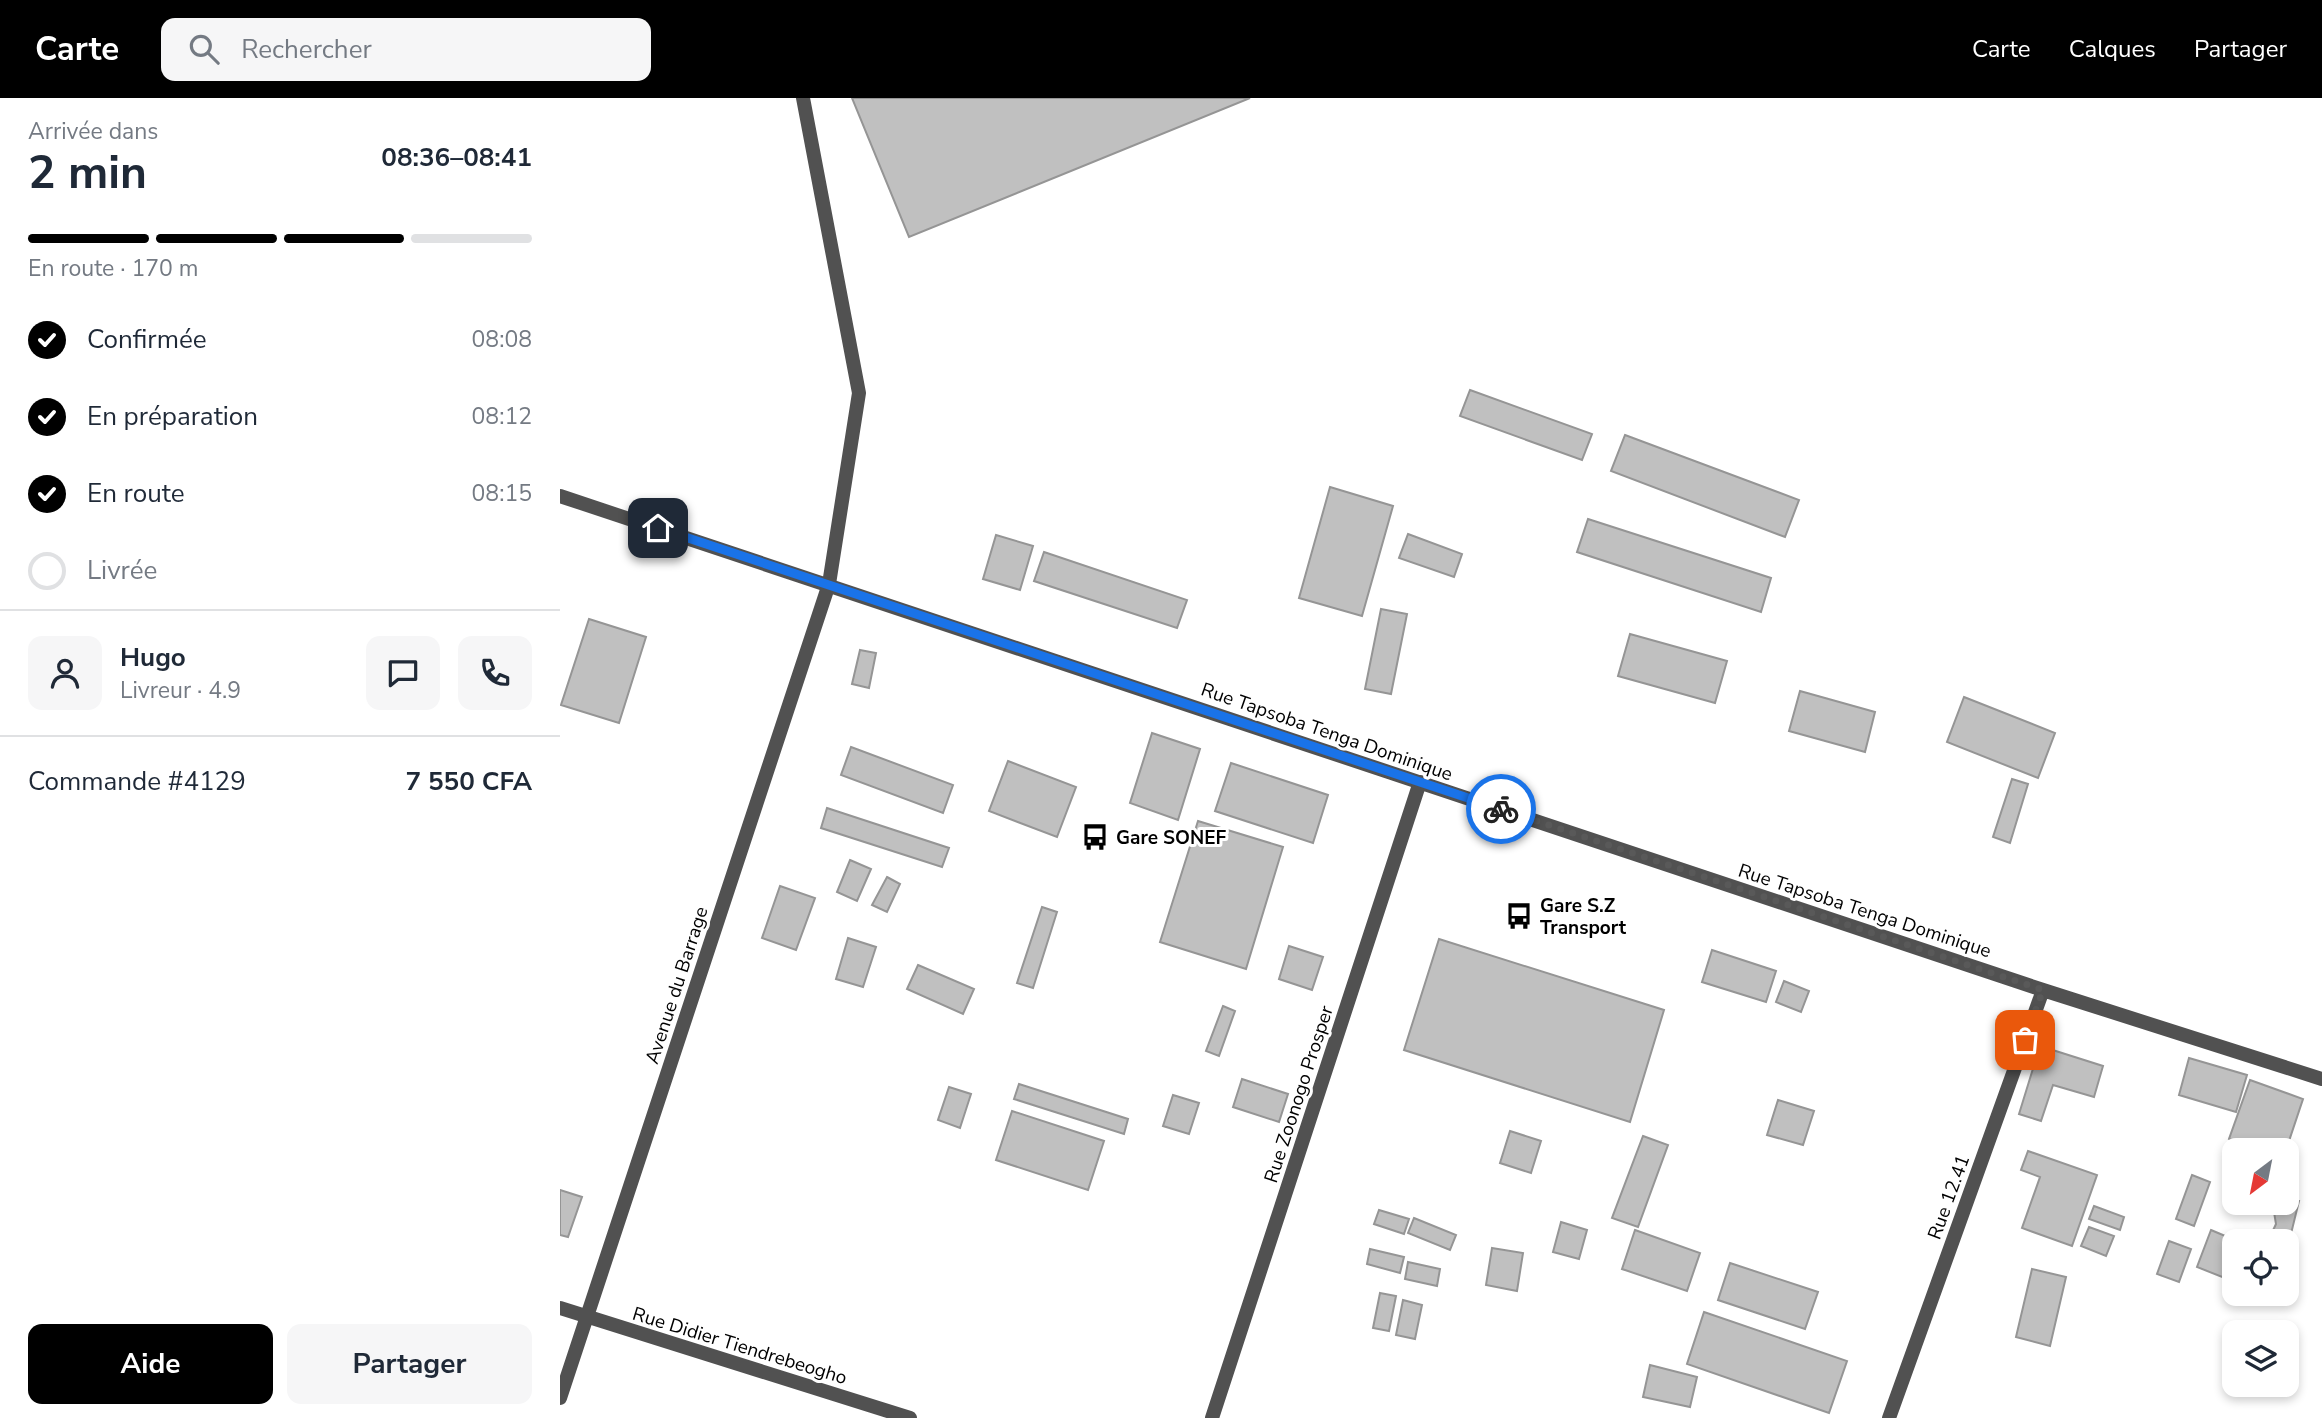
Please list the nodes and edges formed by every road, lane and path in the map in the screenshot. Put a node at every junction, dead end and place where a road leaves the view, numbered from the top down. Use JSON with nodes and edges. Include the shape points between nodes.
{"nodes":[{"id":1,"x":803,"y":98,"type":"edge"},
{"id":2,"x":560,"y":496,"type":"edge"},
{"id":3,"x":829,"y":584,"type":"junction"},
{"id":4,"x":1420,"y":782,"type":"junction"},
{"id":5,"x":2043,"y":990,"type":"junction"},
{"id":6,"x":2322,"y":1079,"type":"edge"},
{"id":7,"x":560,"y":1308,"type":"edge"},
{"id":8,"x":585,"y":1317,"type":"junction"},
{"id":9,"x":560,"y":1398,"type":"edge"},
{"id":10,"x":910,"y":1418,"type":"edge"},
{"id":11,"x":1212,"y":1418,"type":"edge"},
{"id":12,"x":1889,"y":1418,"type":"edge"}],
"edges":[{"from":1,"to":3,"type":"street","name":"Avenue du Barrage","via":[[859,393]]},
{"from":2,"to":3,"type":"street","name":"Rue Tapsoba Tenga Dominique"},
{"from":3,"to":4,"type":"street","name":"Rue Tapsoba Tenga Dominique"},
{"from":3,"to":8,"type":"street","name":"Avenue du Barrage"},
{"from":4,"to":5,"type":"street","name":"Rue Tapsoba Tenga Dominique"},
{"from":4,"to":11,"type":"street","name":"Rue Zoonogo Prosper"},
{"from":5,"to":6,"type":"street","name":"Rue Tapsoba Tenga Dominique"},
{"from":5,"to":12,"type":"street","name":"Rue 12.41"},
{"from":7,"to":8,"type":"street","name":"Rue Didier Tiendrebeogho"},
{"from":8,"to":9,"type":"street","name":"Avenue du Barrage"},
{"from":8,"to":10,"type":"street","name":"Rue Didier Tiendrebeogho"}]}
